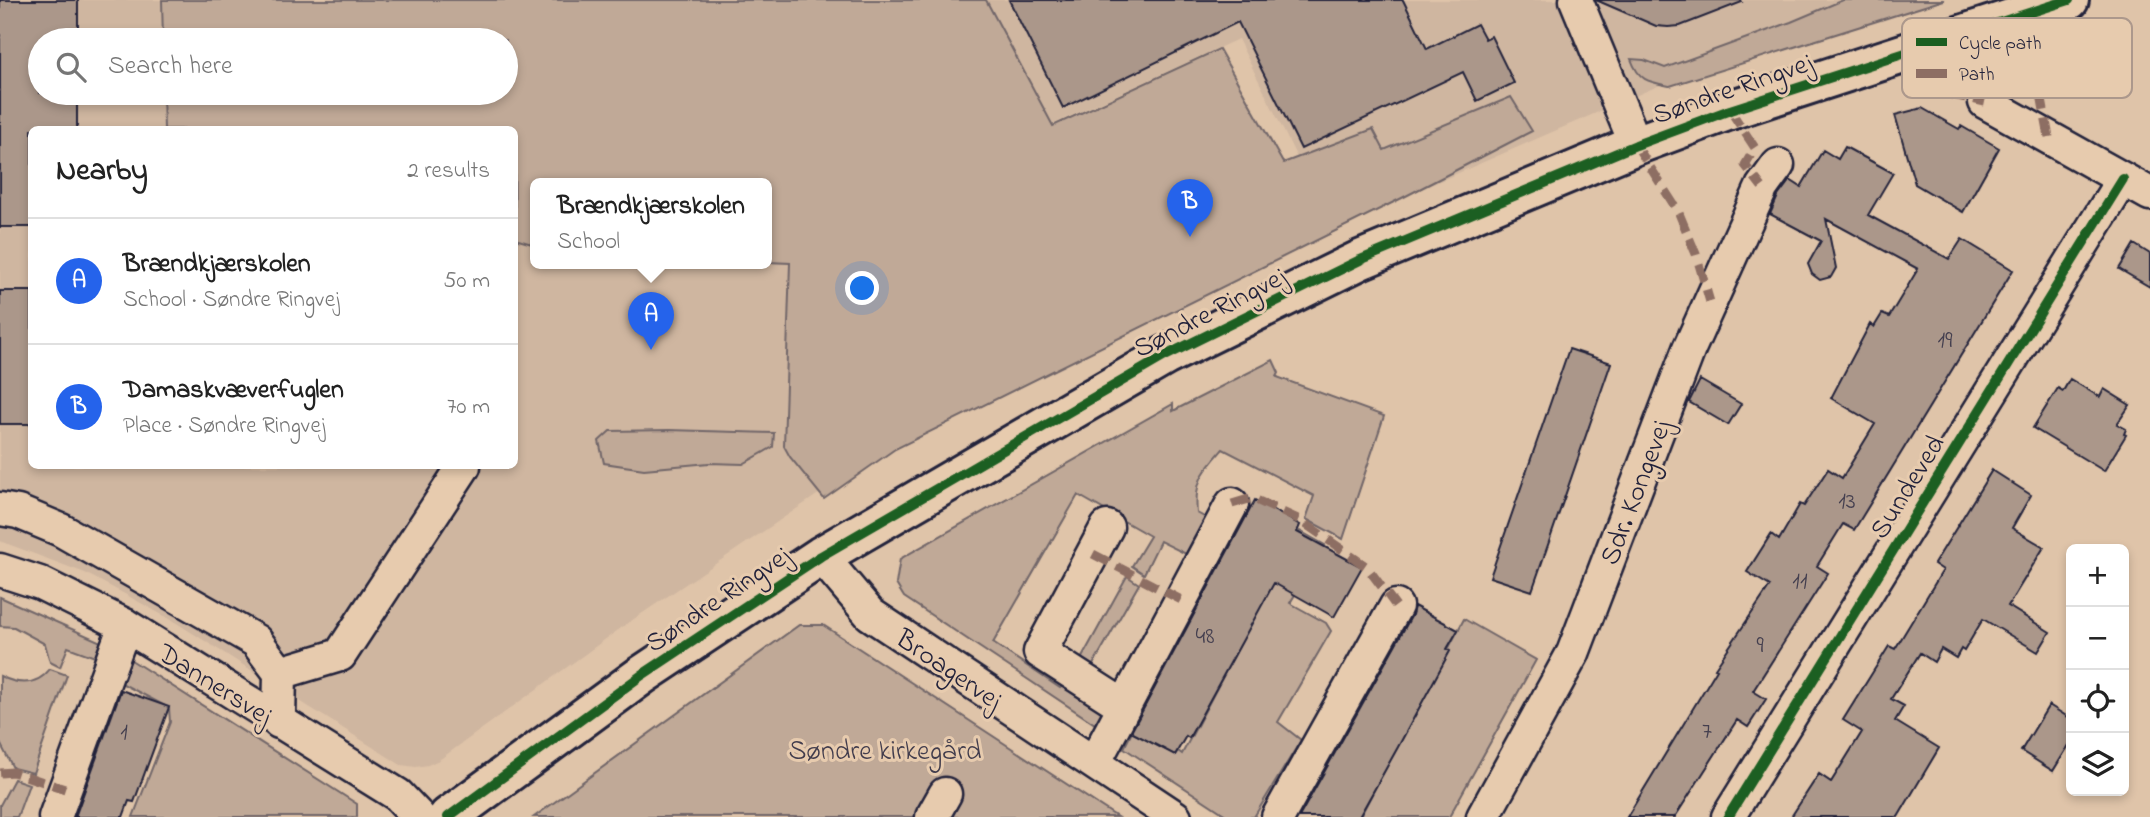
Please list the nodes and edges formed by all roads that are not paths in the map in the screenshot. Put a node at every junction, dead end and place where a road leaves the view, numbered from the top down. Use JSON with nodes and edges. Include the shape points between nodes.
{"nodes":[{"id":1,"x":1576,"y":0,"type":"edge"},
{"id":2,"x":2068,"y":0,"type":"edge"},
{"id":3,"x":2013,"y":18,"type":"edge"},
{"id":4,"x":1902,"y":54,"type":"edge"},
{"id":5,"x":1985,"y":102,"type":"dead end"},
{"id":6,"x":1636,"y":145,"type":"junction"},
{"id":7,"x":1778,"y":165,"type":"dead end"},
{"id":8,"x":2137,"y":186,"type":"edge"},
{"id":9,"x":462,"y":469,"type":"edge"},
{"id":10,"x":1232,"y":504,"type":"dead end"},
{"id":11,"x":0,"y":509,"type":"edge"},
{"id":12,"x":1107,"y":527,"type":"dead end"},
{"id":13,"x":821,"y":556,"type":"junction"},
{"id":14,"x":0,"y":570,"type":"edge"},
{"id":15,"x":1396,"y":606,"type":"dead end"},
{"id":16,"x":125,"y":625,"type":"junction"},
{"id":17,"x":280,"y":673,"type":"junction"},
{"id":18,"x":1124,"y":706,"type":"junction"},
{"id":19,"x":279,"y":723,"type":"junction"},
{"id":20,"x":1094,"y":763,"type":"junction"},
{"id":21,"x":55,"y":817,"type":"edge"},
{"id":22,"x":419,"y":817,"type":"edge"},
{"id":23,"x":448,"y":817,"type":"edge"},
{"id":24,"x":1175,"y":817,"type":"edge"},
{"id":25,"x":1278,"y":817,"type":"edge"},
{"id":26,"x":1483,"y":817,"type":"edge"},
{"id":27,"x":1728,"y":817,"type":"edge"}],
"edges":[{"from":1,"to":6,"type":"street"},
{"from":2,"to":3,"type":"main road","name":"Søndre Ringvej"},
{"from":4,"to":6,"type":"main road","name":"Søndre Ringvej"},
{"from":5,"to":8,"type":"street"},
{"from":6,"to":13,"type":"main road","name":"Søndre Ringvej","via":[[1360,260],[1166,356]]},
{"from":7,"to":26,"type":"street","name":"Sdr. Kongevej","via":[[1762,187],[1689,349],[1573,653]]},
{"from":8,"to":27,"type":"street","name":"Sundeved"},
{"from":9,"to":17,"type":"street","via":[[340,655]]},
{"from":10,"to":18,"type":"street"},
{"from":11,"to":17,"type":"street","via":[[61,530],[256,642]]},
{"from":12,"to":18,"type":"street","via":[[1040,652]]},
{"from":13,"to":20,"type":"street","name":"Broagervej","via":[[870,614]]},
{"from":13,"to":23,"type":"main road","name":"Søndre Ringvej","via":[[642,675]]},
{"from":14,"to":16,"type":"street","name":"Dannersvej","via":[[40,583]]},
{"from":15,"to":25,"type":"street"},
{"from":16,"to":19,"type":"street","name":"Dannersvej"},
{"from":16,"to":21,"type":"street"},
{"from":17,"to":19,"type":"street"},
{"from":18,"to":20,"type":"street"},
{"from":19,"to":22,"type":"street","name":"Dannersvej","via":[[398,795]]},
{"from":20,"to":24,"type":"street","name":"Broagervej"}]}
